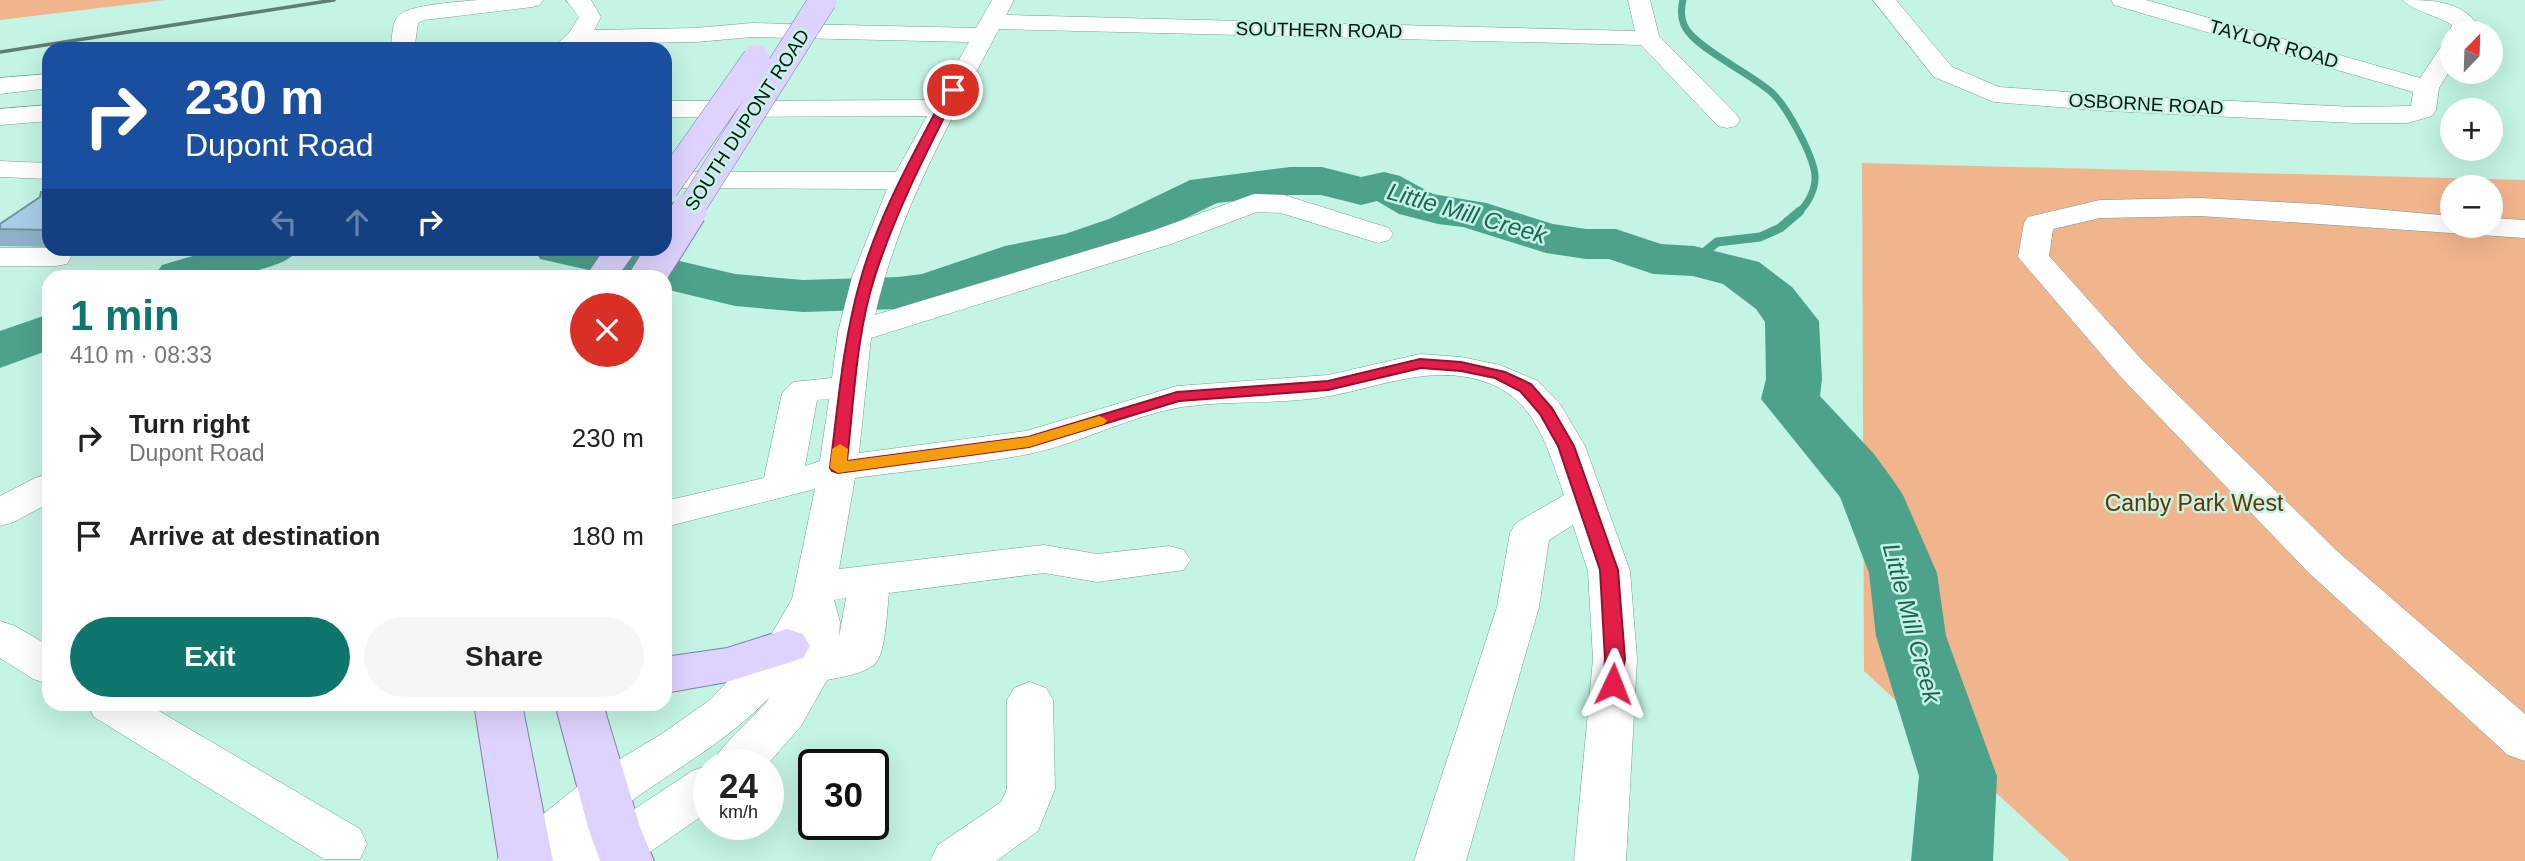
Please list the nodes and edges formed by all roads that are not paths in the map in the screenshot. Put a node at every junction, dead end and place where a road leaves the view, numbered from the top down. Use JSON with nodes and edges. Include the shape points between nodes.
{"nodes":[{"id":1,"x":532,"y":0,"type":"edge"},
{"id":2,"x":580,"y":0,"type":"edge"},
{"id":3,"x":798,"y":0,"type":"edge"},
{"id":4,"x":823,"y":0,"type":"edge"},
{"id":5,"x":1639,"y":0,"type":"edge"},
{"id":6,"x":1884,"y":0,"type":"edge"},
{"id":7,"x":2122,"y":0,"type":"edge"},
{"id":8,"x":2414,"y":0,"type":"edge"},
{"id":9,"x":995,"y":14,"type":"edge"},
{"id":10,"x":2463,"y":21,"type":"edge"},
{"id":11,"x":1648,"y":38,"type":"junction"},
{"id":12,"x":404,"y":42,"type":"edge"},
{"id":13,"x":572,"y":42,"type":"edge"},
{"id":14,"x":587,"y":42,"type":"edge"},
{"id":15,"x":2440,"y":66,"type":"edge"},
{"id":16,"x":42,"y":82,"type":"edge"},
{"id":17,"x":0,"y":86,"type":"edge"},
{"id":18,"x":2426,"y":89,"type":"junction"},
{"id":19,"x":942,"y":108,"type":"junction"},
{"id":20,"x":672,"y":109,"type":"edge"},
{"id":21,"x":42,"y":114,"type":"edge"},
{"id":22,"x":0,"y":117,"type":"edge"},
{"id":23,"x":1727,"y":120,"type":"dead end"},
{"id":24,"x":0,"y":169,"type":"edge"},
{"id":25,"x":42,"y":171,"type":"edge"},
{"id":26,"x":672,"y":178,"type":"edge"},
{"id":27,"x":672,"y":180,"type":"edge"},
{"id":28,"x":905,"y":181,"type":"junction"},
{"id":29,"x":2440,"y":224,"type":"edge"},
{"id":30,"x":2503,"y":228,"type":"edge"},
{"id":31,"x":2525,"y":229,"type":"edge"},
{"id":32,"x":1378,"y":234,"type":"dead end"},
{"id":33,"x":672,"y":238,"type":"edge"},
{"id":34,"x":0,"y":257,"type":"edge"},
{"id":35,"x":56,"y":257,"type":"dead end"},
{"id":36,"x":861,"y":304,"type":"junction"},
{"id":37,"x":848,"y":387,"type":"junction"},
{"id":38,"x":838,"y":468,"type":"junction"},
{"id":39,"x":782,"y":485,"type":"junction"},
{"id":40,"x":42,"y":491,"type":"edge"},
{"id":41,"x":1584,"y":500,"type":"junction"},
{"id":42,"x":672,"y":512,"type":"edge"},
{"id":43,"x":0,"y":513,"type":"edge"},
{"id":44,"x":1169,"y":560,"type":"dead end"},
{"id":45,"x":870,"y":580,"type":"junction"},
{"id":46,"x":814,"y":593,"type":"junction"},
{"id":47,"x":0,"y":637,"type":"edge"},
{"id":48,"x":798,"y":657,"type":"junction"},
{"id":49,"x":42,"y":663,"type":"edge"},
{"id":50,"x":672,"y":675,"type":"edge"},
{"id":51,"x":1030,"y":700,"type":"dead end"},
{"id":52,"x":122,"y":711,"type":"edge"},
{"id":53,"x":499,"y":711,"type":"edge"},
{"id":54,"x":581,"y":711,"type":"edge"},
{"id":55,"x":2525,"y":742,"type":"edge"},
{"id":56,"x":752,"y":749,"type":"edge"},
{"id":57,"x":604,"y":793,"type":"junction"},
{"id":58,"x":693,"y":798,"type":"edge"},
{"id":59,"x":342,"y":844,"type":"dead end"},
{"id":60,"x":624,"y":853,"type":"edge"},
{"id":61,"x":525,"y":860,"type":"edge"},
{"id":62,"x":956,"y":861,"type":"edge"},
{"id":63,"x":1440,"y":861,"type":"edge"},
{"id":64,"x":1601,"y":861,"type":"edge"}],
"edges":[{"from":1,"to":12,"type":"street","via":[[419,14],[407,19]]},
{"from":2,"to":13,"type":"street","via":[[590,17]]},
{"from":3,"to":26,"type":"main road","name":"SOUTH DUPONT ROAD","bridge":true},
{"from":4,"to":33,"type":"main road","name":"SOUTH DUPONT ROAD","bridge":true},
{"from":5,"to":11,"type":"street"},
{"from":6,"to":18,"type":"street","name":"OSBORNE ROAD","via":[[1943,72],[1994,93],[2408,115],[2423,110]]},
{"from":7,"to":18,"type":"street","name":"TAYLOR ROAD"},
{"from":8,"to":10,"type":"street","via":[[2435,5]]},
{"from":9,"to":11,"type":"street","name":"SOUTHERN ROAD"},
{"from":9,"to":14,"type":"street","name":"SOUTHERN ROAD"},
{"from":9,"to":19,"type":"street"},
{"from":11,"to":23,"type":"street"},
{"from":15,"to":18,"type":"street"},
{"from":16,"to":17,"type":"street"},
{"from":19,"to":20,"type":"street"},
{"from":19,"to":28,"type":"street"},
{"from":21,"to":22,"type":"street"},
{"from":24,"to":25,"type":"street"},
{"from":27,"to":28,"type":"street"},
{"from":28,"to":36,"type":"street"},
{"from":29,"to":55,"type":"street","via":[[2214,208],[2100,209],[2039,223],[2033,257],[2131,368],[2323,562]]},
{"from":30,"to":31,"type":"street"},
{"from":32,"to":36,"type":"street","via":[[1284,204],[1254,202],[1163,237]]},
{"from":34,"to":35,"type":"street"},
{"from":36,"to":37,"type":"street"},
{"from":37,"to":38,"type":"street"},
{"from":37,"to":39,"type":"street","via":[[800,393]]},
{"from":38,"to":39,"type":"street"},
{"from":38,"to":41,"type":"street","via":[[1029,442],[1177,397],[1328,386],[1420,364],[1500,375],[1526,388],[1547,412],[1566,446]]},
{"from":38,"to":46,"type":"street"},
{"from":39,"to":42,"type":"street"},
{"from":40,"to":43,"type":"street"},
{"from":41,"to":63,"type":"street","via":[[1530,533],[1518,607]]},
{"from":41,"to":64,"type":"street","via":[[1609,570],[1615,659]]},
{"from":44,"to":45,"type":"street","via":[[1097,568],[1044,559]]},
{"from":45,"to":46,"type":"street"},
{"from":45,"to":48,"type":"street","via":[[859,652],[839,662]]},
{"from":46,"to":48,"type":"street","via":[[819,614],[816,648]]},
{"from":47,"to":49,"type":"street"},
{"from":48,"to":50,"type":"main road"},
{"from":48,"to":56,"type":"street","via":[[802,687],[780,722]]},
{"from":48,"to":57,"type":"street","via":[[758,681],[726,713],[677,748]]},
{"from":51,"to":62,"type":"street","via":[[1031,789],[1020,816]]},
{"from":52,"to":59,"type":"street"},
{"from":53,"to":61,"type":"main road"},
{"from":54,"to":57,"type":"main road"},
{"from":57,"to":60,"type":"main road"},
{"from":57,"to":61,"type":"street"},
{"from":58,"to":60,"type":"street"},
{"from":60,"to":61,"type":"street"}]}
